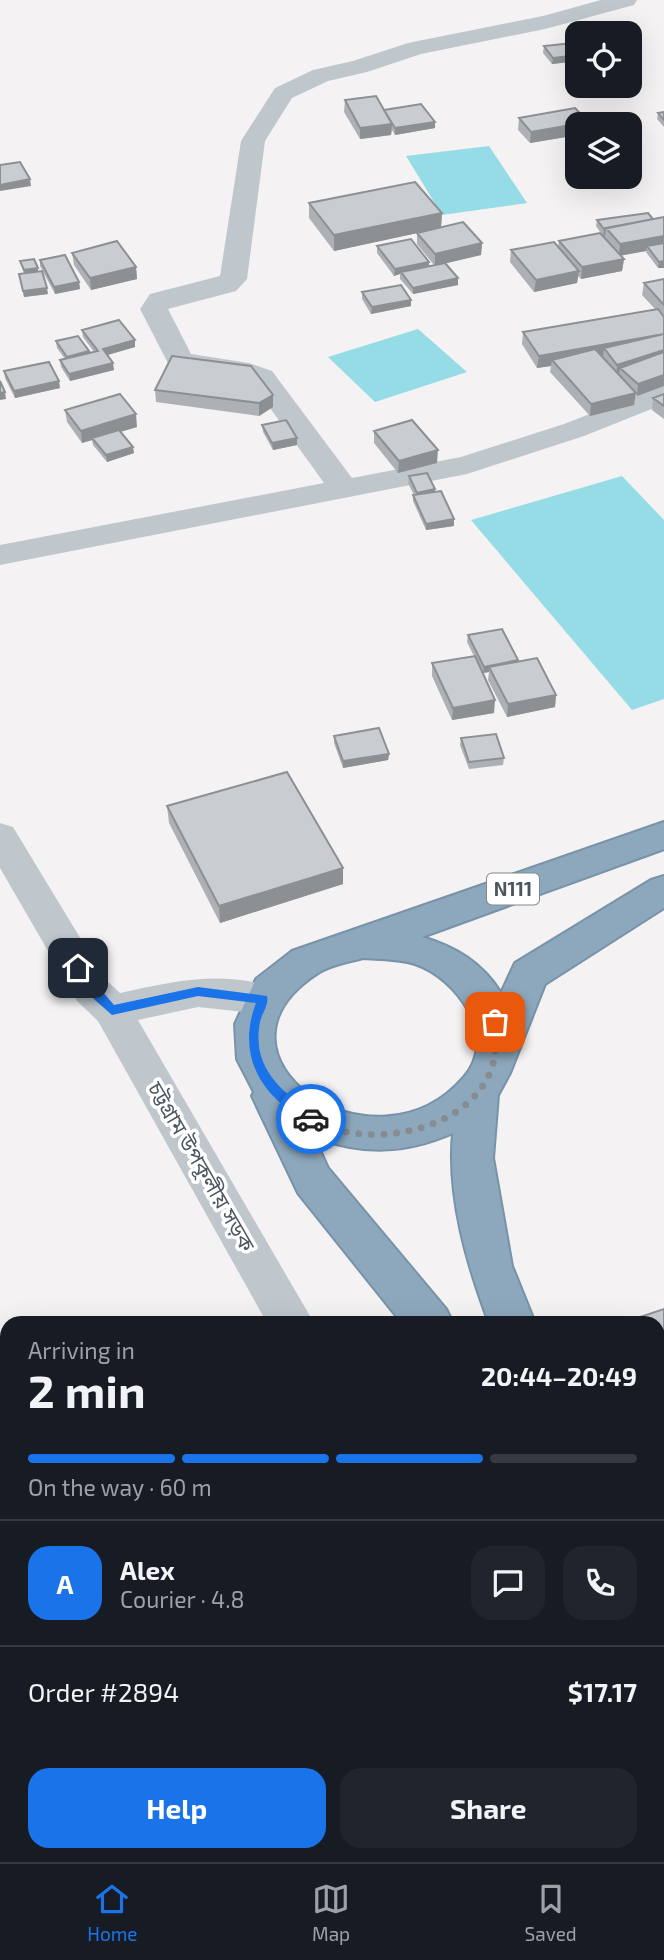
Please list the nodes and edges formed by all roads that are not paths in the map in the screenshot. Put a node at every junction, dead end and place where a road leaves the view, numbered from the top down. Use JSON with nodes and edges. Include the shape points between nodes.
{"nodes":[{"id":1,"x":626,"y":0,"type":"edge"},
{"id":2,"x":664,"y":394,"type":"edge"},
{"id":3,"x":344,"y":489,"type":"junction"},
{"id":4,"x":0,"y":555,"type":"edge"},
{"id":5,"x":664,"y":835,"type":"edge"},
{"id":6,"x":0,"y":836,"type":"edge"},
{"id":7,"x":664,"y":890,"type":"edge"},
{"id":8,"x":362,"y":943,"type":"junction"},
{"id":9,"x":263,"y":999,"type":"junction"},
{"id":10,"x":112,"y":1010,"type":"junction"},
{"id":11,"x":496,"y":1051,"type":"junction"},
{"id":12,"x":259,"y":1069,"type":"junction"},
{"id":13,"x":478,"y":1091,"type":"junction"},
{"id":14,"x":287,"y":1316,"type":"edge"},
{"id":15,"x":424,"y":1316,"type":"edge"},
{"id":16,"x":509,"y":1316,"type":"edge"}],
"edges":[{"from":1,"to":3,"type":"street","via":[[545,22],[427,45],[321,75],[284,93],[253,141],[233,279],[226,285],[160,300],[154,309],[180,360],[262,377]]},
{"from":2,"to":3,"type":"street","via":[[467,465]]},
{"from":3,"to":4,"type":"street"},
{"from":5,"to":8,"type":"highway","number":"N111"},
{"from":6,"to":10,"type":"street","name":"চট্টগ্রাম উপকূলীয় সড়ক","via":[[91,990]]},
{"from":7,"to":11,"type":"highway","number":"N111","via":[[529,974]]},
{"from":8,"to":9,"type":"highway","number":"N111","via":[[303,960]]},
{"from":8,"to":11,"type":"highway","number":"N111","via":[[398,945],[432,954],[461,971],[482,994],[495,1022]]},
{"from":9,"to":10,"type":"street","via":[[198,992]]},
{"from":9,"to":12,"type":"highway","number":"N111","via":[[254,1022]]},
{"from":10,"to":14,"type":"street","name":"চট্টগ্রাম উপকূলীয় সড়ক"},
{"from":11,"to":13,"type":"highway","number":"N111"},
{"from":12,"to":13,"type":"highway","number":"N111","via":[[277,1096],[306,1117],[341,1131],[380,1135],[419,1129],[453,1114]]},
{"from":12,"to":15,"type":"highway","number":"N111","via":[[313,1180]]},
{"from":13,"to":16,"type":"highway","via":[[472,1158],[490,1266]]}]}
